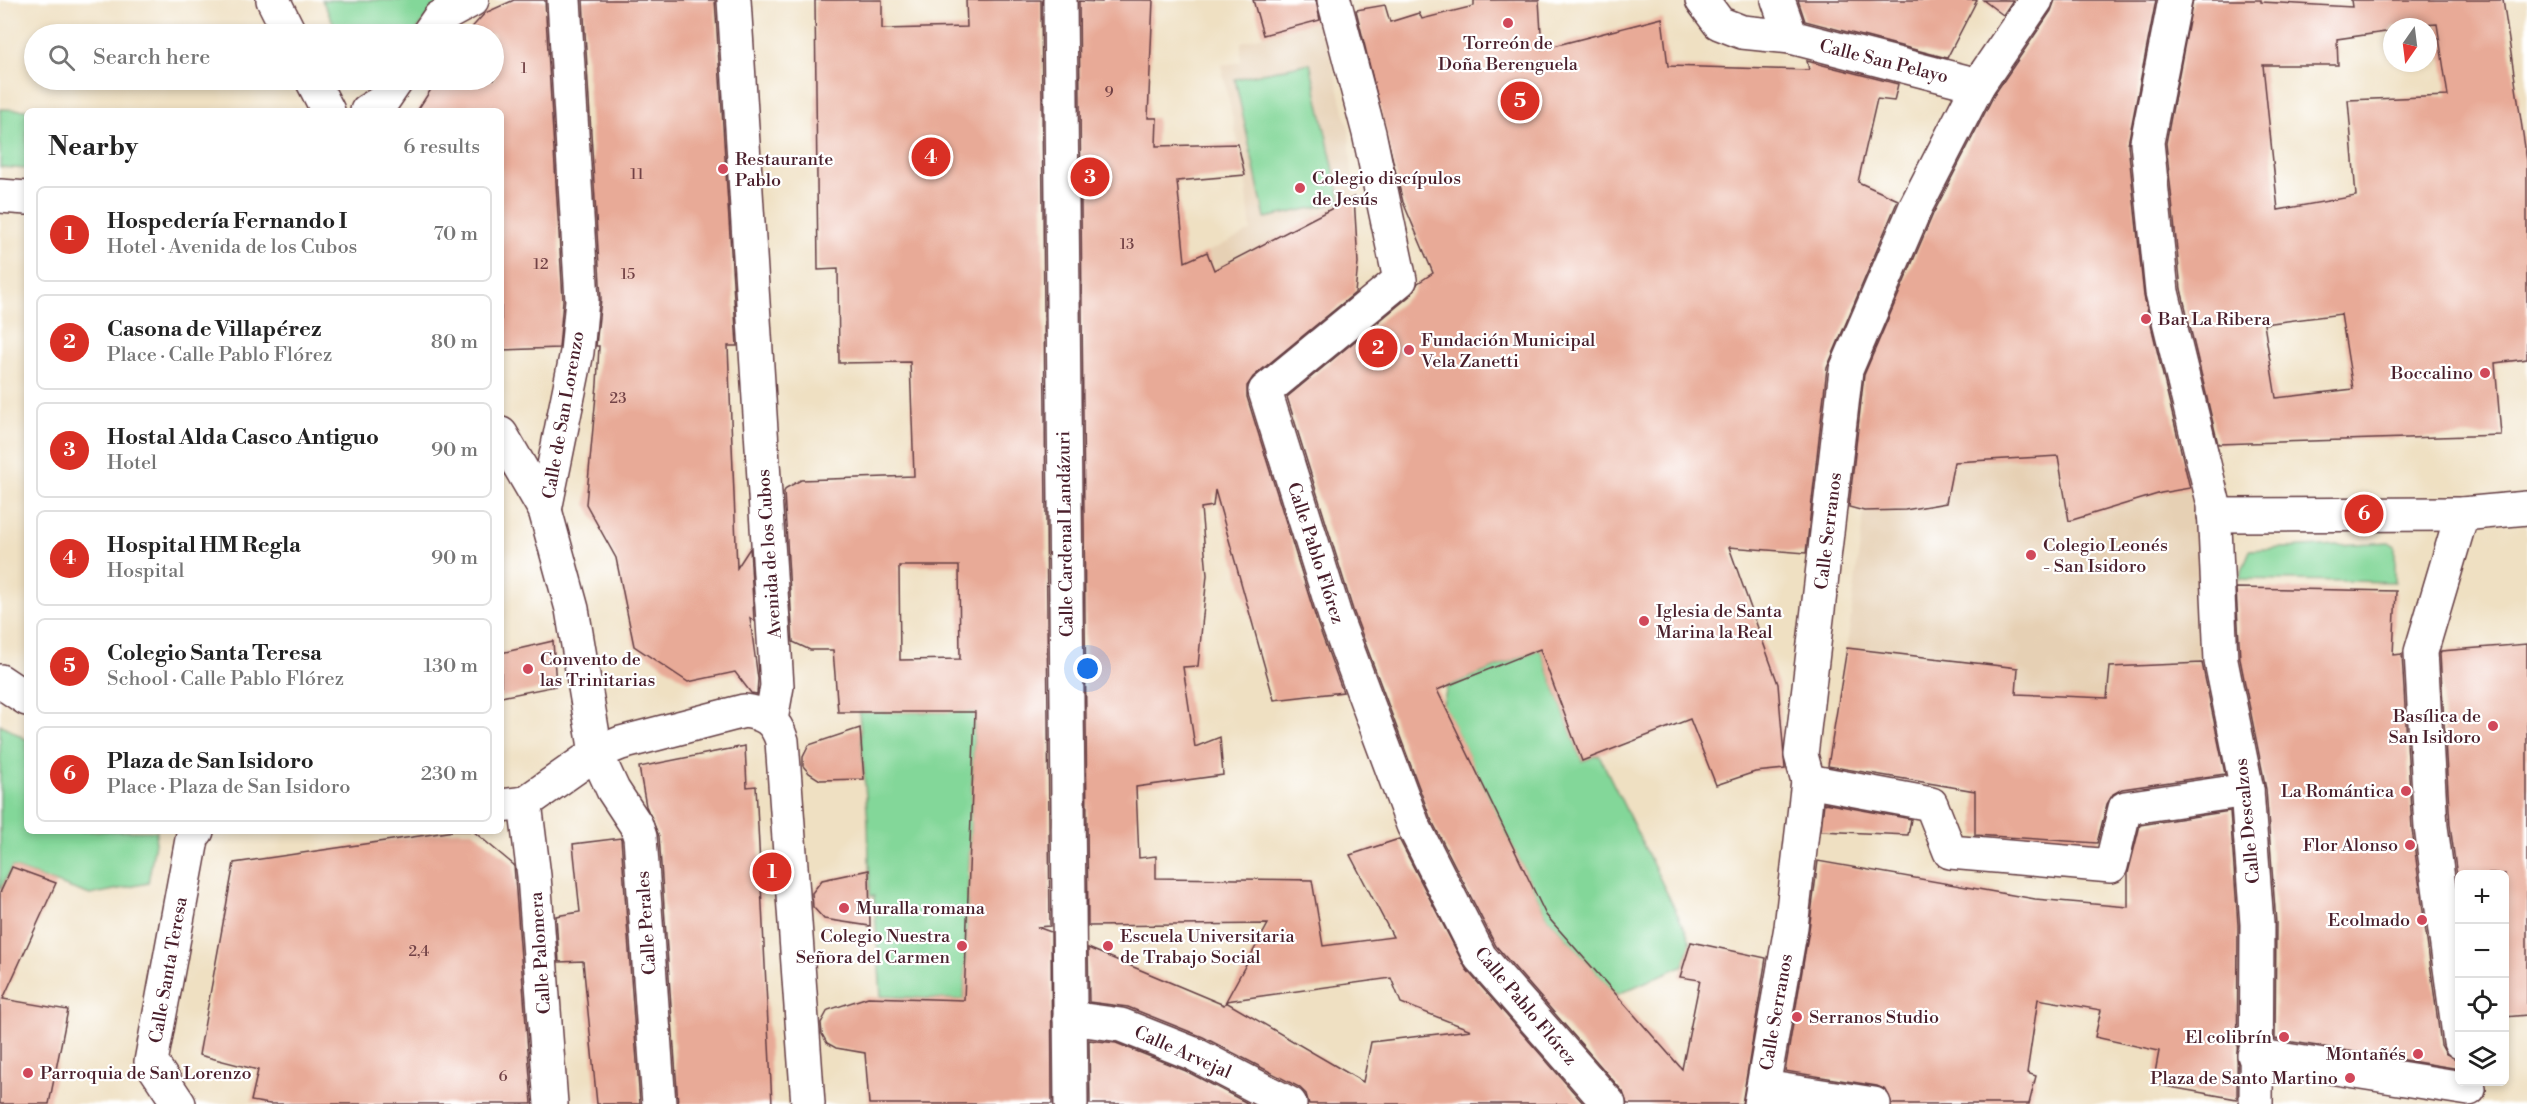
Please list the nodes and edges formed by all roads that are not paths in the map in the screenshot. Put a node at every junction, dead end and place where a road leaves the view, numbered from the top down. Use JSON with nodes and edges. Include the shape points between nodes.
{"nodes":[{"id":1,"x":273,"y":0,"type":"edge"},
{"id":2,"x":472,"y":0,"type":"edge"},
{"id":3,"x":564,"y":0,"type":"edge"},
{"id":4,"x":734,"y":0,"type":"edge"},
{"id":5,"x":1060,"y":0,"type":"edge"},
{"id":6,"x":1334,"y":0,"type":"edge"},
{"id":7,"x":1702,"y":0,"type":"edge"},
{"id":8,"x":1778,"y":0,"type":"edge"},
{"id":9,"x":2036,"y":0,"type":"edge"},
{"id":10,"x":2175,"y":0,"type":"edge"},
{"id":11,"x":285,"y":24,"type":"edge"},
{"id":12,"x":435,"y":24,"type":"edge"},
{"id":13,"x":1791,"y":38,"type":"junction"},
{"id":14,"x":1978,"y":85,"type":"junction"},
{"id":15,"x":317,"y":90,"type":"edge"},
{"id":16,"x":390,"y":90,"type":"edge"},
{"id":17,"x":326,"y":108,"type":"edge"},
{"id":18,"x":372,"y":108,"type":"edge"},
{"id":19,"x":0,"y":196,"type":"edge"},
{"id":20,"x":24,"y":198,"type":"edge"},
{"id":21,"x":504,"y":439,"type":"edge"},
{"id":22,"x":2527,"y":508,"type":"edge"},
{"id":23,"x":545,"y":510,"type":"junction"},
{"id":24,"x":2462,"y":514,"type":"junction"},
{"id":25,"x":2214,"y":515,"type":"junction"},
{"id":26,"x":771,"y":720,"type":"junction"},
{"id":27,"x":596,"y":753,"type":"junction"},
{"id":28,"x":1808,"y":781,"type":"junction"},
{"id":29,"x":2247,"y":790,"type":"junction"},
{"id":30,"x":513,"y":804,"type":"edge"},
{"id":31,"x":193,"y":834,"type":"edge"},
{"id":32,"x":1070,"y":1018,"type":"junction"},
{"id":33,"x":2459,"y":1032,"type":"edge"},
{"id":34,"x":2254,"y":1055,"type":"junction"},
{"id":35,"x":2469,"y":1092,"type":"edge"},
{"id":36,"x":1761,"y":1095,"type":"edge"},
{"id":37,"x":179,"y":1104,"type":"edge"},
{"id":38,"x":551,"y":1104,"type":"edge"},
{"id":39,"x":659,"y":1104,"type":"edge"},
{"id":40,"x":808,"y":1104,"type":"edge"},
{"id":41,"x":1071,"y":1104,"type":"edge"},
{"id":42,"x":1290,"y":1104,"type":"edge"},
{"id":43,"x":1609,"y":1104,"type":"edge"},
{"id":44,"x":1874,"y":1104,"type":"edge"},
{"id":45,"x":2256,"y":1104,"type":"edge"}],
"edges":[{"from":1,"to":11,"type":"street"},
{"from":2,"to":12,"type":"street"},
{"from":3,"to":23,"type":"street","name":"Calle de San Lorenzo","via":[[582,300],[577,352]]},
{"from":4,"to":26,"type":"street","name":"Avenida de los Cubos","via":[[777,686]]},
{"from":5,"to":32,"type":"street","name":"Calle Cardenal Landázuri"},
{"from":6,"to":43,"type":"street","name":"Calle Pablo Flórez","via":[[1369,133],[1400,280],[1265,391],[1335,616],[1413,825],[1480,957]]},
{"from":7,"to":13,"type":"street","name":"Calle San Pelayo","via":[[1719,23],[1742,32]]},
{"from":8,"to":13,"type":"street"},
{"from":9,"to":14,"type":"street","name":"Calle Serranos"},
{"from":10,"to":25,"type":"street","name":"Calle Descalzos","via":[[2147,142],[2162,292]]},
{"from":13,"to":14,"type":"street","name":"Calle San Pelayo"},
{"from":14,"to":28,"type":"street","name":"Calle Serranos","via":[[1916,206],[1846,370],[1801,755]]},
{"from":15,"to":17,"type":"street"},
{"from":16,"to":18,"type":"street"},
{"from":19,"to":20,"type":"street"},
{"from":21,"to":23,"type":"street"},
{"from":22,"to":24,"type":"street"},
{"from":23,"to":27,"type":"street","name":"Calle de San Lorenzo","via":[[572,609]]},
{"from":24,"to":25,"type":"street"},
{"from":24,"to":33,"type":"street","via":[[2421,652],[2431,827]]},
{"from":25,"to":29,"type":"street","name":"Calle Descalzos","via":[[2222,661]]},
{"from":26,"to":27,"type":"street","via":[[762,713],[744,711]]},
{"from":26,"to":40,"type":"street","via":[[782,741]]},
{"from":27,"to":30,"type":"street"},
{"from":27,"to":39,"type":"street","name":"Calle Perales","via":[[640,837]]},
{"from":28,"to":29,"type":"street","via":[[1931,804],[1950,852],[2111,866],[2125,808]]},
{"from":28,"to":36,"type":"street","name":"Calle Serranos","via":[[1791,927]]},
{"from":29,"to":34,"type":"street","name":"Calle Descalzos","via":[[2257,924]]},
{"from":30,"to":38,"type":"street","name":"Calle Palomera","via":[[534,876]]},
{"from":31,"to":37,"type":"street","name":"Calle Santa Teresa","via":[[151,1062]]},
{"from":32,"to":41,"type":"street","name":"Calle Cardenal Landázuri"},
{"from":32,"to":42,"type":"street","name":"Calle Arvejal","via":[[1121,1025],[1162,1041]]},
{"from":34,"to":35,"type":"street"},
{"from":34,"to":45,"type":"street"},
{"from":36,"to":44,"type":"street"}]}
